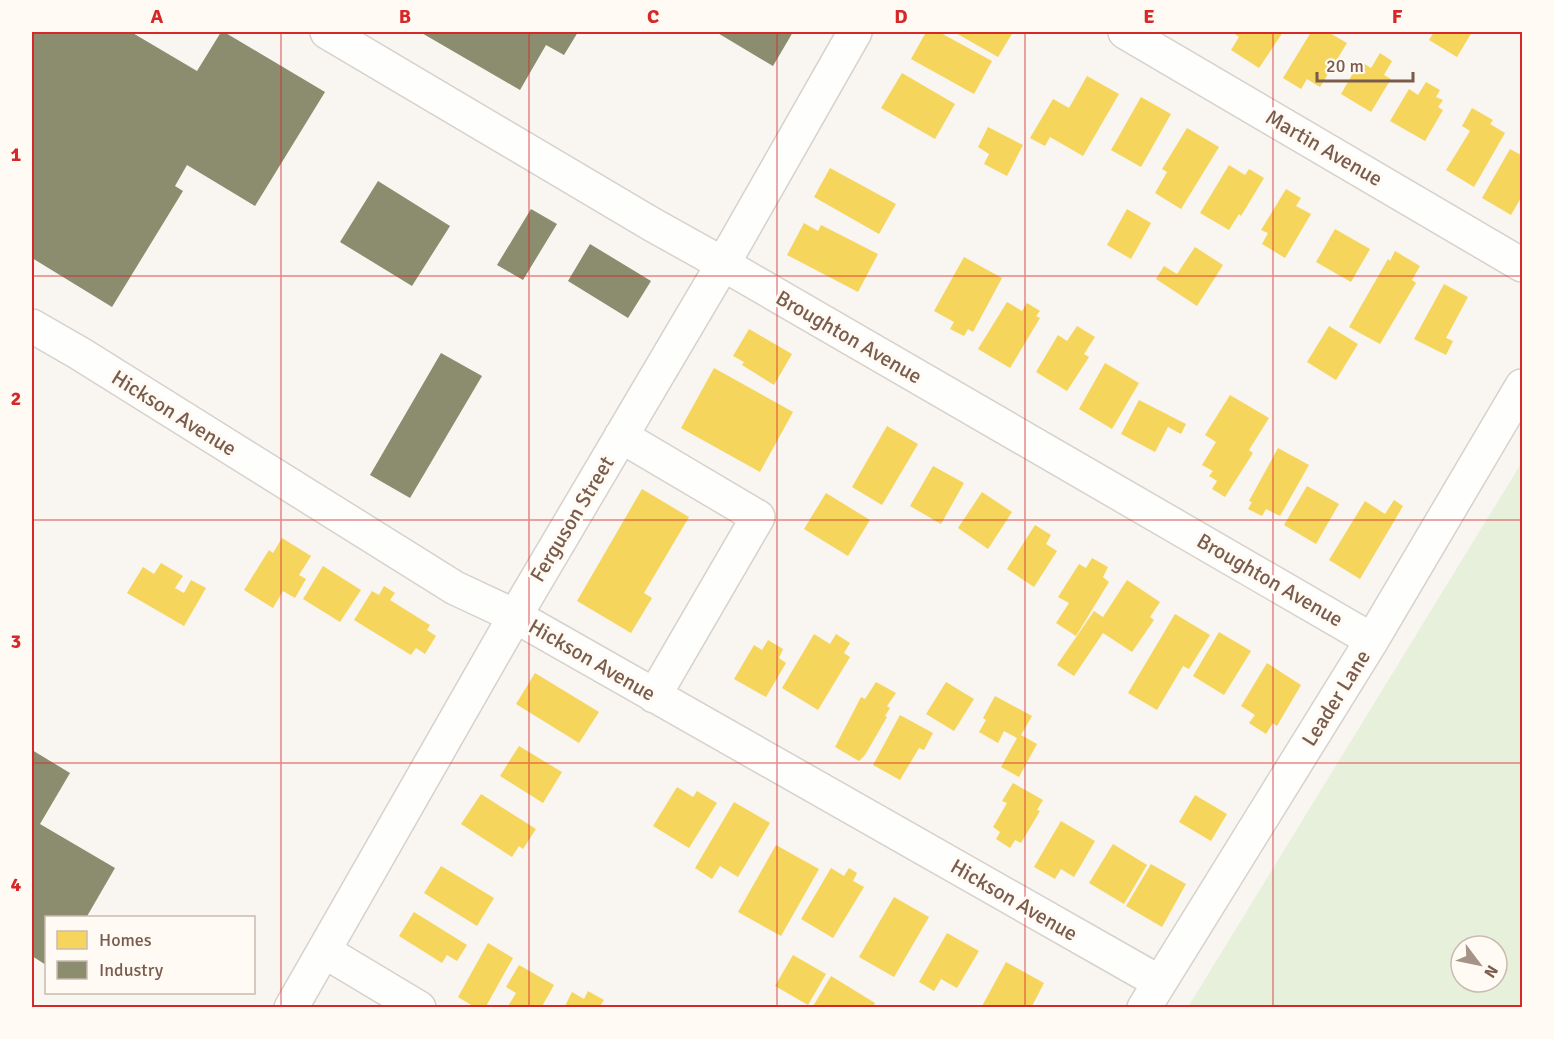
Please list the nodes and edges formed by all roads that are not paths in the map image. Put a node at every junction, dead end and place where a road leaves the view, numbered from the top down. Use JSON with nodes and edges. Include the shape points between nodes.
{"nodes":[{"id":1,"x":327,"y":32,"type":"edge"},
{"id":2,"x":855,"y":32,"type":"edge"},
{"id":3,"x":1125,"y":32,"type":"edge"},
{"id":4,"x":723,"y":264,"type":"junction"},
{"id":5,"x":1522,"y":265,"type":"edge"},
{"id":6,"x":32,"y":326,"type":"edge"},
{"id":7,"x":1522,"y":386,"type":"edge"},
{"id":8,"x":621,"y":436,"type":"junction"},
{"id":9,"x":515,"y":616,"type":"junction"},
{"id":10,"x":1372,"y":640,"type":"junction"},
{"id":11,"x":654,"y":696,"type":"junction"},
{"id":12,"x":324,"y":951,"type":"junction"},
{"id":13,"x":1151,"y":995,"type":"edge"},
{"id":14,"x":291,"y":1008,"type":"edge"},
{"id":15,"x":419,"y":1008,"type":"edge"}],
"edges":[{"from":1,"to":4,"type":"street","name":"Broughton Avenue"},
{"from":2,"to":4,"type":"street","name":"Ferguson Street"},
{"from":3,"to":5,"type":"street","name":"Martin Avenue"},
{"from":4,"to":8,"type":"street","name":"Ferguson Street"},
{"from":4,"to":10,"type":"street","name":"Broughton Avenue"},
{"from":6,"to":9,"type":"street","name":"Hickson Avenue","via":[[455,588]]},
{"from":7,"to":10,"type":"street","name":"Leader Lane"},
{"from":8,"to":9,"type":"street","name":"Ferguson Street"},
{"from":8,"to":11,"type":"street","via":[[759,517]]},
{"from":9,"to":11,"type":"street","name":"Hickson Avenue"},
{"from":9,"to":12,"type":"street","name":"Ferguson Street"},
{"from":10,"to":13,"type":"street","name":"Leader Lane"},
{"from":11,"to":13,"type":"street","name":"Hickson Avenue"},
{"from":12,"to":14,"type":"street","name":"Ferguson Street"},
{"from":12,"to":15,"type":"street"}]}
